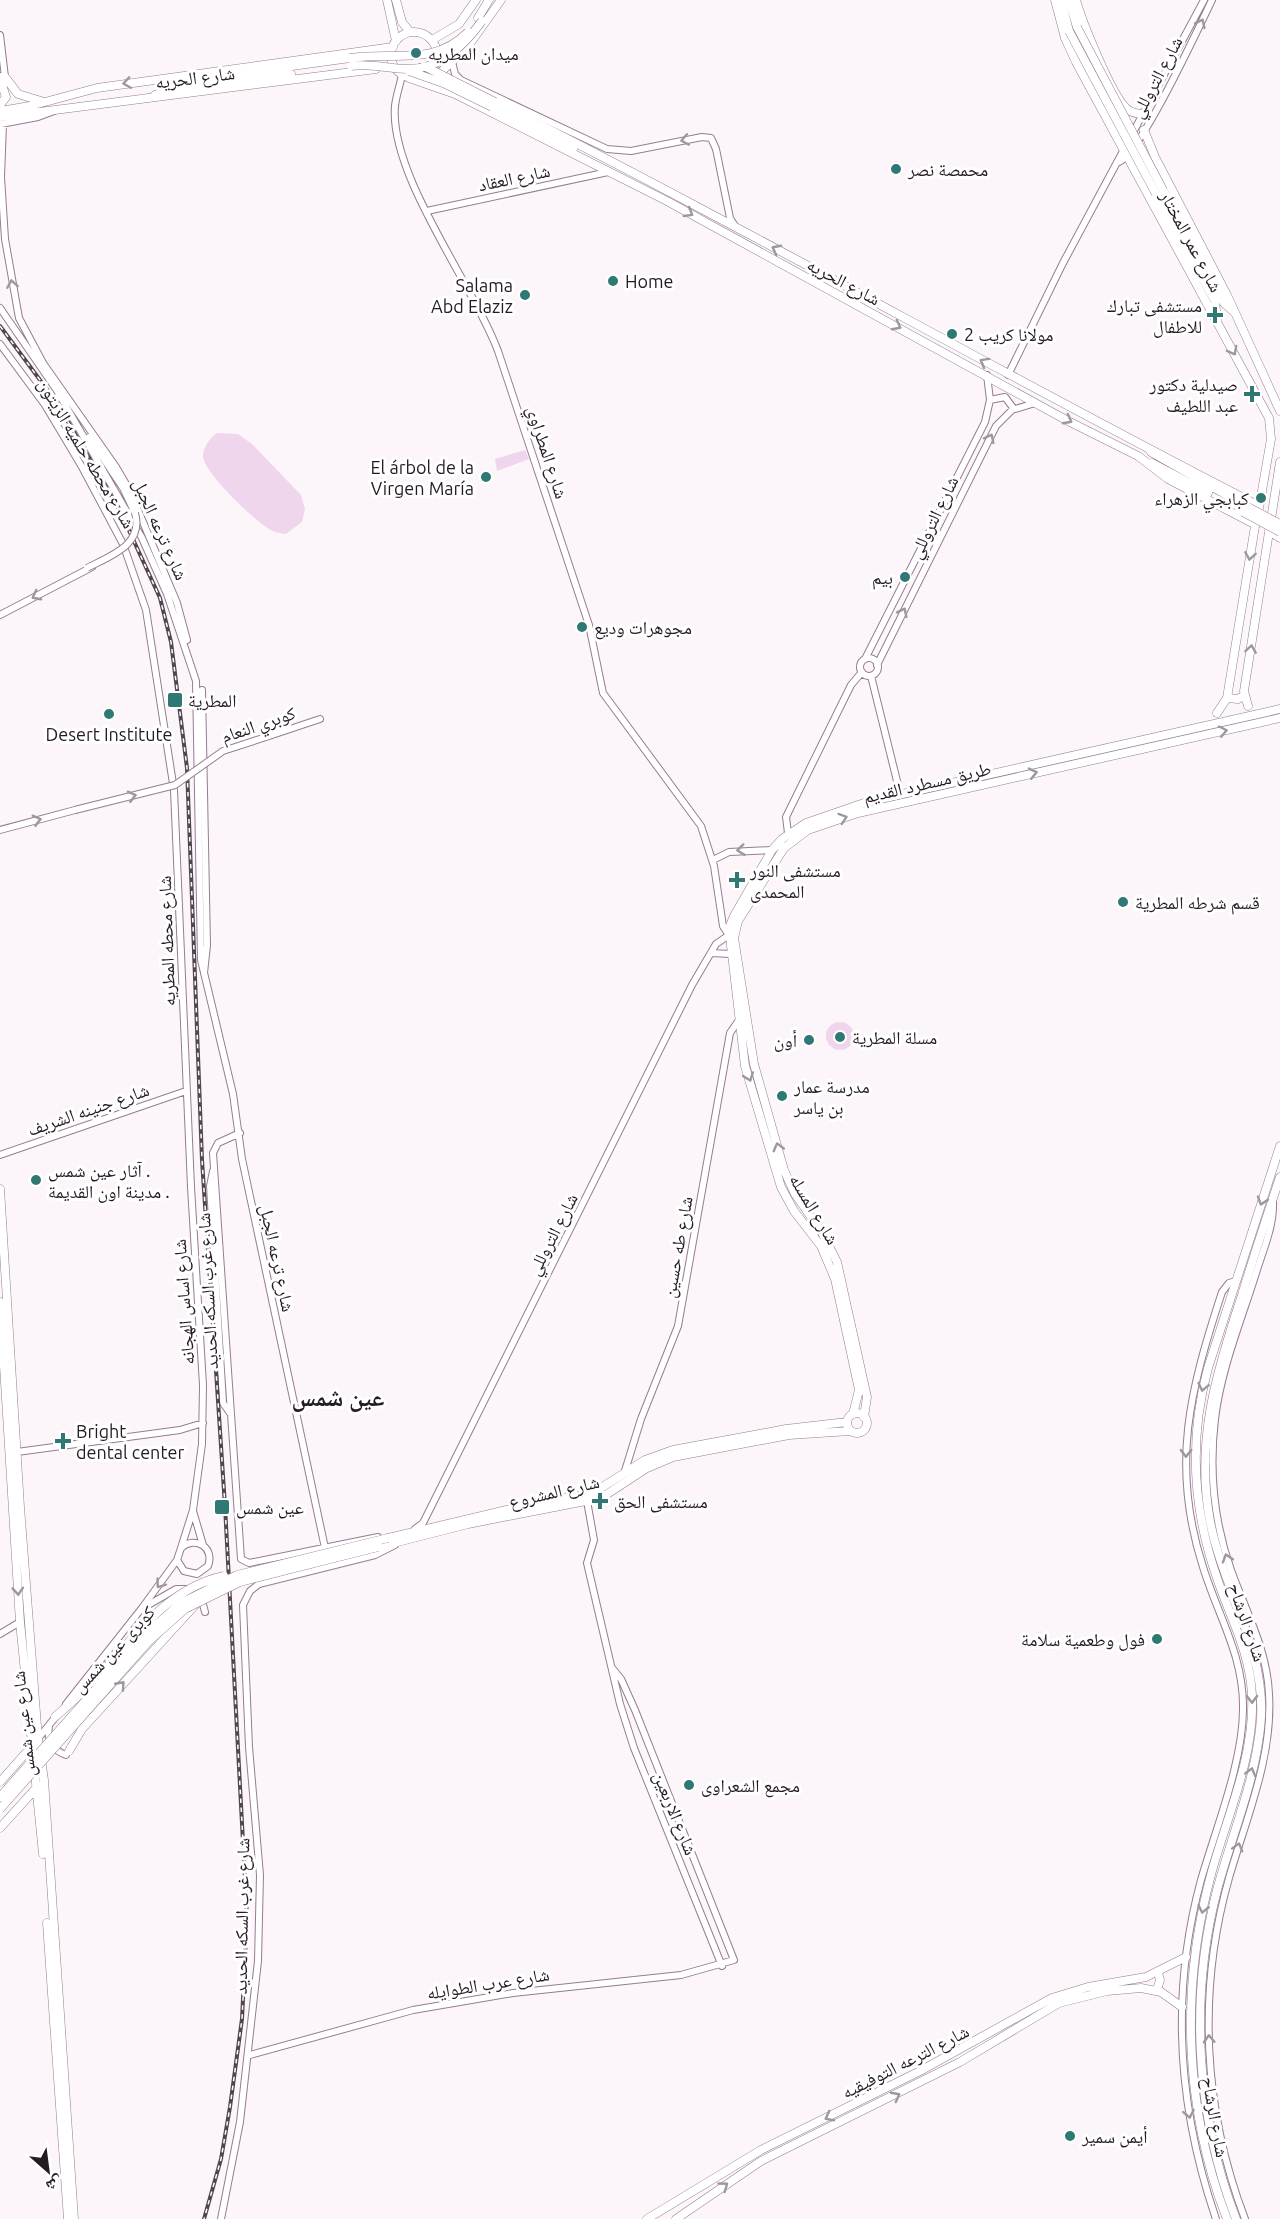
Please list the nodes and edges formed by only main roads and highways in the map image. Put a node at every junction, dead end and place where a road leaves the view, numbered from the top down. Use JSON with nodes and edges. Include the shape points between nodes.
{"nodes":[{"id":1,"x":387,"y":0,"type":"edge"},
{"id":2,"x":396,"y":0,"type":"edge"},
{"id":3,"x":476,"y":0,"type":"edge"},
{"id":4,"x":489,"y":0,"type":"edge"},
{"id":5,"x":495,"y":0,"type":"edge"},
{"id":6,"x":501,"y":0,"type":"edge"},
{"id":7,"x":1055,"y":0,"type":"edge"},
{"id":8,"x":1061,"y":0,"type":"edge"},
{"id":9,"x":1069,"y":0,"type":"edge"},
{"id":10,"x":1076,"y":0,"type":"edge"},
{"id":11,"x":399,"y":12,"type":"junction"},
{"id":12,"x":390,"y":14,"type":"junction"},
{"id":13,"x":480,"y":20,"type":"junction"},
{"id":14,"x":1073,"y":29,"type":"junction"},
{"id":15,"x":410,"y":32,"type":"junction"},
{"id":16,"x":443,"y":35,"type":"junction"},
{"id":17,"x":432,"y":40,"type":"junction"},
{"id":18,"x":1090,"y":40,"type":"junction"},
{"id":19,"x":394,"y":44,"type":"junction"},
{"id":20,"x":1069,"y":48,"type":"junction"},
{"id":21,"x":398,"y":58,"type":"junction"},
{"id":22,"x":353,"y":61,"type":"junction"},
{"id":23,"x":452,"y":62,"type":"junction"},
{"id":24,"x":406,"y":74,"type":"junction"},
{"id":25,"x":461,"y":80,"type":"road end"},
{"id":26,"x":2,"y":81,"type":"edge"},
{"id":27,"x":455,"y":94,"type":"junction"},
{"id":28,"x":46,"y":101,"type":"junction"},
{"id":29,"x":0,"y":105,"type":"edge"},
{"id":30,"x":493,"y":105,"type":"junction"},
{"id":31,"x":1126,"y":108,"type":"junction"},
{"id":32,"x":30,"y":109,"type":"junction"},
{"id":33,"x":0,"y":111,"type":"edge"},
{"id":34,"x":1143,"y":114,"type":"road end"},
{"id":35,"x":1108,"y":119,"type":"junction"},
{"id":36,"x":1,"y":122,"type":"edge"},
{"id":37,"x":1144,"y":130,"type":"road end"},
{"id":38,"x":1158,"y":162,"type":"junction"},
{"id":39,"x":1138,"y":173,"type":"junction"},
{"id":40,"x":1160,"y":192,"type":"junction"},
{"id":41,"x":667,"y":201,"type":"junction"},
{"id":42,"x":1235,"y":313,"type":"junction"},
{"id":43,"x":1217,"y":320,"type":"junction"},
{"id":44,"x":1280,"y":411,"type":"edge"},
{"id":45,"x":1280,"y":462,"type":"edge"},
{"id":46,"x":1249,"y":509,"type":"junction"},
{"id":47,"x":1276,"y":515,"type":"edge"},
{"id":48,"x":1256,"y":525,"type":"junction"},
{"id":49,"x":1269,"y":531,"type":"junction"},
{"id":50,"x":1280,"y":531,"type":"edge"},
{"id":51,"x":1245,"y":695,"type":"junction"},
{"id":52,"x":1227,"y":698,"type":"junction"},
{"id":53,"x":1248,"y":706,"type":"dead end"},
{"id":54,"x":1280,"y":709,"type":"edge"},
{"id":55,"x":1217,"y":713,"type":"dead end"},
{"id":56,"x":1280,"y":718,"type":"edge"},
{"id":57,"x":739,"y":1020,"type":"joint"},
{"id":58,"x":749,"y":1034,"type":"joint"},
{"id":59,"x":1280,"y":1146,"type":"edge"},
{"id":60,"x":1280,"y":1177,"type":"edge"},
{"id":61,"x":0,"y":1189,"type":"edge"},
{"id":62,"x":806,"y":1212,"type":"junction"},
{"id":63,"x":800,"y":1218,"type":"junction"},
{"id":64,"x":813,"y":1220,"type":"junction"},
{"id":65,"x":1,"y":1221,"type":"edge"},
{"id":66,"x":807,"y":1227,"type":"junction"},
{"id":67,"x":0,"y":1302,"type":"edge"},
{"id":68,"x":853,"y":1414,"type":"junction"},
{"id":69,"x":864,"y":1417,"type":"junction"},
{"id":70,"x":847,"y":1422,"type":"junction"},
{"id":71,"x":850,"y":1431,"type":"junction"},
{"id":72,"x":14,"y":1453,"type":"junction"},
{"id":73,"x":0,"y":1454,"type":"edge"},
{"id":74,"x":418,"y":1529,"type":"joint"},
{"id":75,"x":395,"y":1545,"type":"joint"},
{"id":76,"x":237,"y":1575,"type":"junction"},
{"id":77,"x":199,"y":1600,"type":"junction"},
{"id":78,"x":55,"y":1717,"type":"road end"},
{"id":79,"x":32,"y":1746,"type":"junction"},
{"id":80,"x":68,"y":1753,"type":"road end"},
{"id":81,"x":2,"y":1780,"type":"edge"},
{"id":82,"x":38,"y":1786,"type":"junction"},
{"id":83,"x":0,"y":1797,"type":"edge"},
{"id":84,"x":24,"y":1801,"type":"junction"},
{"id":85,"x":0,"y":1809,"type":"edge"},
{"id":86,"x":0,"y":1828,"type":"edge"},
{"id":87,"x":1186,"y":1957,"type":"road end"},
{"id":88,"x":1158,"y":1973,"type":"junction"},
{"id":89,"x":1157,"y":1990,"type":"junction"},
{"id":90,"x":1182,"y":2007,"type":"road end"},
{"id":91,"x":68,"y":2219,"type":"edge"},
{"id":92,"x":74,"y":2219,"type":"edge"},
{"id":93,"x":647,"y":2219,"type":"edge"},
{"id":94,"x":676,"y":2219,"type":"edge"},
{"id":95,"x":1227,"y":2219,"type":"edge"},
{"id":96,"x":1236,"y":2219,"type":"edge"}],
"edges":[{"from":1,"to":12,"type":"main road"},
{"from":2,"to":11,"type":"main road"},
{"from":3,"to":16,"type":"main road","via":[[459,24]]},
{"from":4,"to":13,"type":"main road"},
{"from":5,"to":13,"type":"main road"},
{"from":6,"to":23,"type":"main road"},
{"from":7,"to":20,"type":"main road","name":"شارع عمر المختار"},
{"from":8,"to":14,"type":"main road"},
{"from":9,"to":14,"type":"main road"},
{"from":10,"to":18,"type":"main road"},
{"from":11,"to":12,"type":"main road"},
{"from":11,"to":15,"type":"main road"},
{"from":12,"to":19,"type":"main road"},
{"from":13,"to":21,"type":"main road","bridge":true,"via":[[442,51]]},
{"from":13,"to":24,"type":"main road","bridge":true,"via":[[461,46],[447,57]]},
{"from":14,"to":40,"type":"main road","bridge":true},
{"from":15,"to":17,"type":"main road","via":[[422,33]]},
{"from":15,"to":19,"type":"main road"},
{"from":16,"to":17,"type":"main road"},
{"from":16,"to":23,"type":"main road"},
{"from":17,"to":24,"type":"main road","via":[[438,53],[435,64],[428,73]]},
{"from":18,"to":20,"type":"main road","via":[[1080,39]]},
{"from":18,"to":31,"type":"main road"},
{"from":19,"to":22,"type":"main road"},
{"from":19,"to":24,"type":"main road","via":[[392,60]]},
{"from":20,"to":35,"type":"main road","name":"شارع عمر المختار"},
{"from":21,"to":22,"type":"main road","bridge":true},
{"from":21,"to":30,"type":"main road","bridge":true,"via":[[426,67]]},
{"from":22,"to":24,"type":"main road","bridge":true},
{"from":22,"to":28,"type":"main road","name":"شارع الحريه","one_way":true,"via":[[176,82],[156,79],[97,87]]},
{"from":22,"to":32,"type":"main road","name":"شارع الحريه","via":[[176,87],[152,98]]},
{"from":23,"to":24,"type":"main road","via":[[435,77]]},
{"from":24,"to":27,"type":"main road","name":"شارع الحريه"},
{"from":24,"to":30,"type":"main road","bridge":true,"via":[[443,82]]},
{"from":25,"to":27,"type":"main road","via":[[453,85]]},
{"from":26,"to":28,"type":"main road","via":[[18,94]]},
{"from":26,"to":29,"type":"main road","via":[[6,97]]},
{"from":27,"to":41,"type":"main road","name":"شارع الحريه"},
{"from":28,"to":32,"type":"main road","name":"شارع الحريه"},
{"from":30,"to":41,"type":"main road"},
{"from":46,"to":30,"type":"main road","name":"شارع الحريه","one_way":true,"via":[[1144,446],[640,175]]},
{"from":31,"to":34,"type":"main road"},
{"from":31,"to":35,"type":"main road","via":[[1120,118]]},
{"from":32,"to":33,"type":"main road"},
{"from":32,"to":36,"type":"main road"},
{"from":35,"to":39,"type":"main road","name":"شارع عمر المختار"},
{"from":37,"to":38,"type":"main road","name":"شارع عمر المختار"},
{"from":38,"to":39,"type":"main road","via":[[1145,165]]},
{"from":38,"to":42,"type":"main road","name":"شارع عمر المختار"},
{"from":39,"to":43,"type":"main road","name":"شارع عمر المختار"},
{"from":40,"to":42,"type":"main road","via":[[1224,303]]},
{"from":40,"to":43,"type":"main road","via":[[1217,306]]},
{"from":41,"to":46,"type":"main road","name":"شارع الحريه","one_way":true,"via":[[1142,459]]},
{"from":42,"to":44,"type":"main road","name":"شارع عمر المختار"},
{"from":43,"to":46,"type":"main road","name":"شارع عمر المختار","one_way":true,"via":[[1270,423],[1271,439]]},
{"from":45,"to":47,"type":"main road"},
{"from":46,"to":48,"type":"main road","name":"شارع عمر المختار"},
{"from":46,"to":48,"type":"main road"},
{"from":46,"to":50,"type":"main road","bridge":true},
{"from":47,"to":49,"type":"main road"},
{"from":48,"to":52,"type":"main road","name":"شارع عمر المختار","one_way":true},
{"from":49,"to":50,"type":"main road"},
{"from":51,"to":49,"type":"main road","one_way":true},
{"from":51,"to":52,"type":"main road"},
{"from":51,"to":53,"type":"main road"},
{"from":52,"to":55,"type":"main road","name":"شارع عمر المختار"},
{"from":54,"to":57,"type":"main road","name":"طريق مسطرد القديم","via":[[900,793],[827,814],[788,833],[772,850],[734,916],[729,935]]},
{"from":58,"to":56,"type":"main road","name":"طريق مسطرد القديم","one_way":true,"via":[[735,929],[779,854],[802,833],[858,813]]},
{"from":57,"to":63,"type":"main road","name":"شارع المسله","one_way":true,"via":[[743,1060],[776,1173]]},
{"from":62,"to":58,"type":"main road","name":"شارع المسله","one_way":true,"via":[[784,1170]]},
{"from":59,"to":95,"type":"main road","name":"شارع الرشاح","one_way":true,"via":[[1204,1381],[1195,1449],[1203,1531],[1242,1642],[1251,1683],[1250,1738],[1227,1806],[1206,1895],[1193,1975],[1192,2068],[1200,2144]]},
{"from":96,"to":60,"type":"main road","name":"شارع الرشاح","one_way":true,"via":[[1202,2070],[1202,1981],[1212,1910],[1245,1811],[1259,1739],[1260,1683],[1250,1638],[1215,1544],[1206,1492],[1205,1442],[1220,1360]]},
{"from":61,"to":65,"type":"main road","name":"شارع عين شمس"},
{"from":62,"to":63,"type":"main road"},
{"from":62,"to":64,"type":"main road","name":"شارع المسله"},
{"from":63,"to":66,"type":"main road","name":"شارع المسله"},
{"from":64,"to":66,"type":"main road"},
{"from":64,"to":69,"type":"main road","name":"شارع المسله","via":[[832,1252],[843,1285],[867,1396]]},
{"from":65,"to":72,"type":"main road","name":"شارع عين شمس"},
{"from":66,"to":68,"type":"main road","name":"شارع المسله","via":[[826,1254],[837,1286],[859,1390]]},
{"from":67,"to":72,"type":"main road","name":"شارع عين شمس"},
{"from":68,"to":69,"type":"main road"},
{"from":68,"to":70,"type":"main road"},
{"from":69,"to":71,"type":"main road","via":[[864,1430]]},
{"from":70,"to":71,"type":"main road"},
{"from":70,"to":74,"type":"main road","name":"شارع المشروع","via":[[673,1449],[645,1460],[593,1493]]},
{"from":71,"to":75,"type":"main road","name":"شارع المشروع","via":[[789,1436],[673,1457],[647,1468],[609,1495],[468,1524]]},
{"from":72,"to":73,"type":"main road"},
{"from":72,"to":79,"type":"main road","name":"شارع عين شمس","one_way":true,"via":[[20,1622]]},
{"from":72,"to":92,"type":"main road","name":"شارع عين شمس","via":[[44,1779]]},
{"from":74,"to":76,"type":"main road","name":"كوبرى عين شمس","bridge":true},
{"from":75,"to":77,"type":"main road","name":"كوبرى عين شمس","bridge":true,"via":[[240,1582]]},
{"from":76,"to":78,"type":"main road","bridge":true,"via":[[202,1582],[177,1596]]},
{"from":76,"to":83,"type":"main road","name":"كوبرى عين شمس","bridge":true,"via":[[195,1594],[154,1625]]},
{"from":80,"to":77,"type":"main road","one_way":true,"bridge":true,"via":[[82,1729]]},
{"from":77,"to":85,"type":"main road","name":"كوبرى عين شمس","bridge":true,"via":[[148,1642]]},
{"from":79,"to":81,"type":"main road"},
{"from":79,"to":82,"type":"main road","name":"شارع عين شمس"},
{"from":81,"to":84,"type":"main road","via":[[20,1784]]},
{"from":82,"to":84,"type":"main road"},
{"from":82,"to":91,"type":"main road","name":"شارع عين شمس"},
{"from":84,"to":86,"type":"main road"},
{"from":87,"to":88,"type":"main road","name":"شارع الترعه التوفيقيه"},
{"from":88,"to":89,"type":"main road"},
{"from":88,"to":93,"type":"main road","name":"شارع الترعه التوفيقيه","one_way":true,"via":[[1052,1998],[920,2071],[761,2150]]},
{"from":89,"to":90,"type":"main road"},
{"from":94,"to":89,"type":"main road","name":"شارع الترعه التوفيقيه","one_way":true,"via":[[761,2161],[951,2067],[1051,2007],[1114,1990]]}]}
